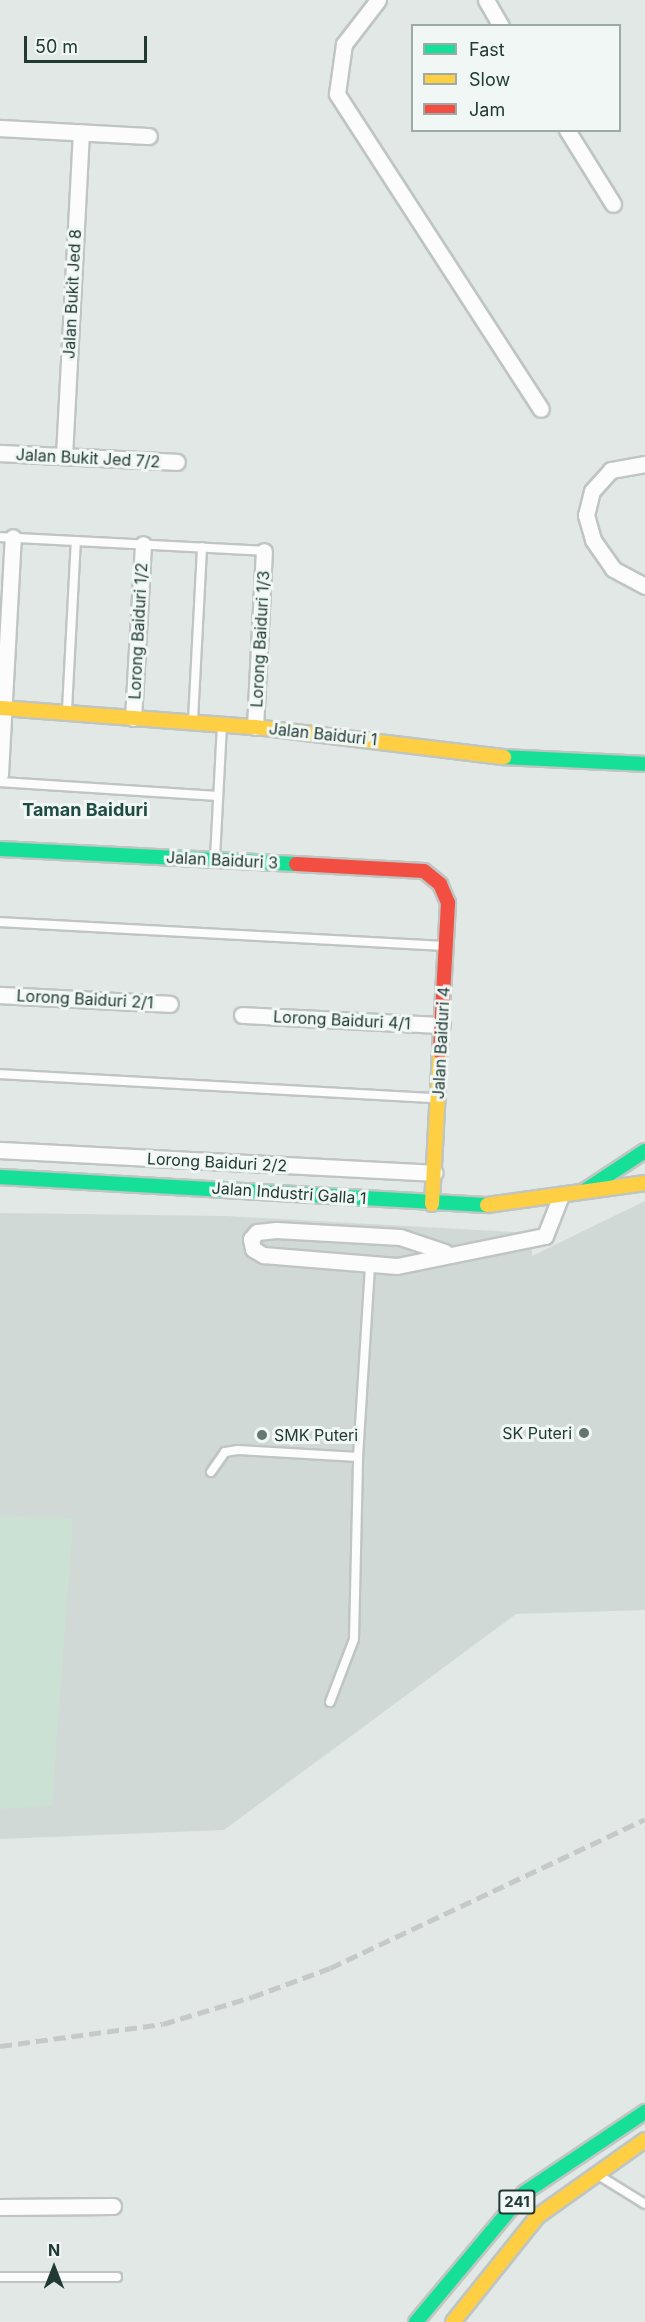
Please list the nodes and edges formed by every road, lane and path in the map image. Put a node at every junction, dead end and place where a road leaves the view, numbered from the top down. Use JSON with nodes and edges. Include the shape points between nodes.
{"nodes":[{"id":1,"x":378,"y":0,"type":"edge"},
{"id":2,"x":486,"y":0,"type":"edge"},
{"id":3,"x":500,"y":24,"type":"edge"},
{"id":4,"x":0,"y":128,"type":"edge"},
{"id":5,"x":81,"y":132,"type":"junction"},
{"id":6,"x":568,"y":132,"type":"edge"},
{"id":7,"x":149,"y":136,"type":"dead end"},
{"id":8,"x":613,"y":204,"type":"dead end"},
{"id":9,"x":541,"y":409,"type":"dead end"},
{"id":10,"x":0,"y":453,"type":"edge"},
{"id":11,"x":64,"y":456,"type":"junction"},
{"id":12,"x":177,"y":462,"type":"dead end"},
{"id":13,"x":645,"y":464,"type":"edge"},
{"id":14,"x":6,"y":537,"type":"edge"},
{"id":15,"x":76,"y":541,"type":"junction"},
{"id":16,"x":143,"y":544,"type":"junction"},
{"id":17,"x":202,"y":547,"type":"junction"},
{"id":18,"x":264,"y":551,"type":"joint"},
{"id":19,"x":645,"y":586,"type":"edge"},
{"id":20,"x":2,"y":708,"type":"edge"},
{"id":21,"x":67,"y":713,"type":"junction"},
{"id":22,"x":133,"y":718,"type":"junction"},
{"id":23,"x":193,"y":723,"type":"junction"},
{"id":24,"x":222,"y":725,"type":"junction"},
{"id":25,"x":255,"y":727,"type":"junction"},
{"id":26,"x":645,"y":764,"type":"edge"},
{"id":27,"x":0,"y":774,"type":"edge"},
{"id":28,"x":0,"y":782,"type":"edge"},
{"id":29,"x":218,"y":796,"type":"junction"},
{"id":30,"x":0,"y":849,"type":"edge"},
{"id":31,"x":215,"y":860,"type":"junction"},
{"id":32,"x":440,"y":884,"type":"joint"},
{"id":33,"x":0,"y":922,"type":"edge"},
{"id":34,"x":446,"y":946,"type":"junction"},
{"id":35,"x":0,"y":995,"type":"edge"},
{"id":36,"x":170,"y":1004,"type":"dead end"},
{"id":37,"x":242,"y":1015,"type":"dead end"},
{"id":38,"x":442,"y":1025,"type":"junction"},
{"id":39,"x":0,"y":1074,"type":"edge"},
{"id":40,"x":438,"y":1098,"type":"junction"},
{"id":41,"x":0,"y":1150,"type":"edge"},
{"id":42,"x":645,"y":1151,"type":"edge"},
{"id":43,"x":434,"y":1173,"type":"junction"},
{"id":44,"x":0,"y":1177,"type":"edge"},
{"id":45,"x":645,"y":1183,"type":"edge"},
{"id":46,"x":578,"y":1195,"type":"junction"},
{"id":47,"x":560,"y":1198,"type":"junction"},
{"id":48,"x":432,"y":1204,"type":"junction"},
{"id":49,"x":445,"y":1252,"type":"junction"},
{"id":50,"x":370,"y":1264,"type":"junction"},
{"id":51,"x":357,"y":1457,"type":"junction"},
{"id":52,"x":211,"y":1472,"type":"dead end"},
{"id":53,"x":330,"y":1702,"type":"dead end"},
{"id":54,"x":645,"y":2112,"type":"edge"},
{"id":55,"x":645,"y":2140,"type":"edge"},
{"id":56,"x":597,"y":2175,"type":"junction"},
{"id":57,"x":645,"y":2204,"type":"edge"},
{"id":58,"x":113,"y":2206,"type":"dead end"},
{"id":59,"x":0,"y":2207,"type":"edge"},
{"id":60,"x":0,"y":2277,"type":"edge"},
{"id":61,"x":117,"y":2277,"type":"dead end"},
{"id":62,"x":416,"y":2322,"type":"edge"},
{"id":63,"x":453,"y":2322,"type":"edge"}],
"edges":[{"from":1,"to":9,"type":"street","via":[[344,44],[337,94]]},
{"from":2,"to":3,"type":"street"},
{"from":4,"to":5,"type":"street"},
{"from":5,"to":7,"type":"street"},
{"from":5,"to":11,"type":"street","name":"Jalan Bukit Jed 8"},
{"from":6,"to":8,"type":"street"},
{"from":10,"to":11,"type":"street","name":"Jalan Bukit Jed 7/2"},
{"from":11,"to":12,"type":"street","name":"Jalan Bukit Jed 7/2"},
{"from":13,"to":19,"type":"street","via":[[611,470],[592,491],[586,515],[593,540],[613,569]]},
{"from":14,"to":15,"type":"lane"},
{"from":14,"to":20,"type":"street"},
{"from":15,"to":16,"type":"lane"},
{"from":15,"to":21,"type":"lane"},
{"from":16,"to":17,"type":"lane"},
{"from":16,"to":22,"type":"street","name":"Lorong Baiduri 1/2"},
{"from":17,"to":18,"type":"lane"},
{"from":17,"to":23,"type":"lane"},
{"from":18,"to":25,"type":"street","name":"Lorong Baiduri 1/3"},
{"from":20,"to":21,"type":"main road","name":"Jalan Baiduri 1"},
{"from":20,"to":27,"type":"street"},
{"from":21,"to":22,"type":"main road","name":"Jalan Baiduri 1"},
{"from":22,"to":23,"type":"main road","name":"Jalan Baiduri 1"},
{"from":23,"to":24,"type":"main road","name":"Jalan Baiduri 1"},
{"from":24,"to":25,"type":"main road","name":"Jalan Baiduri 1"},
{"from":24,"to":29,"type":"lane"},
{"from":25,"to":26,"type":"main road","name":"Jalan Baiduri 1","via":[[558,763]]},
{"from":28,"to":29,"type":"lane"},
{"from":29,"to":31,"type":"lane"},
{"from":30,"to":31,"type":"main road","name":"Jalan Baiduri 3"},
{"from":31,"to":32,"type":"main road","name":"Jalan Baiduri 3","via":[[424,871]]},
{"from":32,"to":34,"type":"main road","name":"Jalan Baiduri 4","via":[[448,903]]},
{"from":33,"to":34,"type":"lane"},
{"from":34,"to":38,"type":"main road","name":"Jalan Baiduri 4"},
{"from":35,"to":36,"type":"street","name":"Lorong Baiduri 2/1"},
{"from":37,"to":38,"type":"street","name":"Lorong Baiduri 4/1"},
{"from":38,"to":40,"type":"main road","name":"Jalan Baiduri 4"},
{"from":39,"to":40,"type":"lane"},
{"from":40,"to":43,"type":"main road","name":"Jalan Baiduri 4"},
{"from":41,"to":43,"type":"street","name":"Lorong Baiduri 2/2"},
{"from":42,"to":46,"type":"main road"},
{"from":43,"to":48,"type":"main road","name":"Jalan Baiduri 4"},
{"from":44,"to":48,"type":"main road","name":"Jalan Industri Galla 1"},
{"from":45,"to":46,"type":"main road","name":"Jalan Industri Galla 1"},
{"from":46,"to":47,"type":"main road","name":"Jalan Industri Galla 1"},
{"from":47,"to":48,"type":"main road","name":"Jalan Industri Galla 1","via":[[483,1206]]},
{"from":47,"to":49,"type":"street","via":[[545,1236]]},
{"from":49,"to":50,"type":"street","via":[[398,1266]]},
{"from":49,"to":50,"type":"street","via":[[400,1237],[276,1230],[257,1232],[251,1239],[252,1249],[263,1255]]},
{"from":50,"to":51,"type":"lane"},
{"from":51,"to":52,"type":"lane","via":[[238,1450],[225,1452]]},
{"from":51,"to":53,"type":"lane","via":[[354,1639]]},
{"from":54,"to":62,"type":"main road","number":"241","via":[[524,2193]]},
{"from":55,"to":56,"type":"main road","number":"241"},
{"from":56,"to":57,"type":"lane"},
{"from":56,"to":63,"type":"main road","number":"241","via":[[538,2216]]},
{"from":58,"to":59,"type":"street"},
{"from":60,"to":61,"type":"lane"}]}
